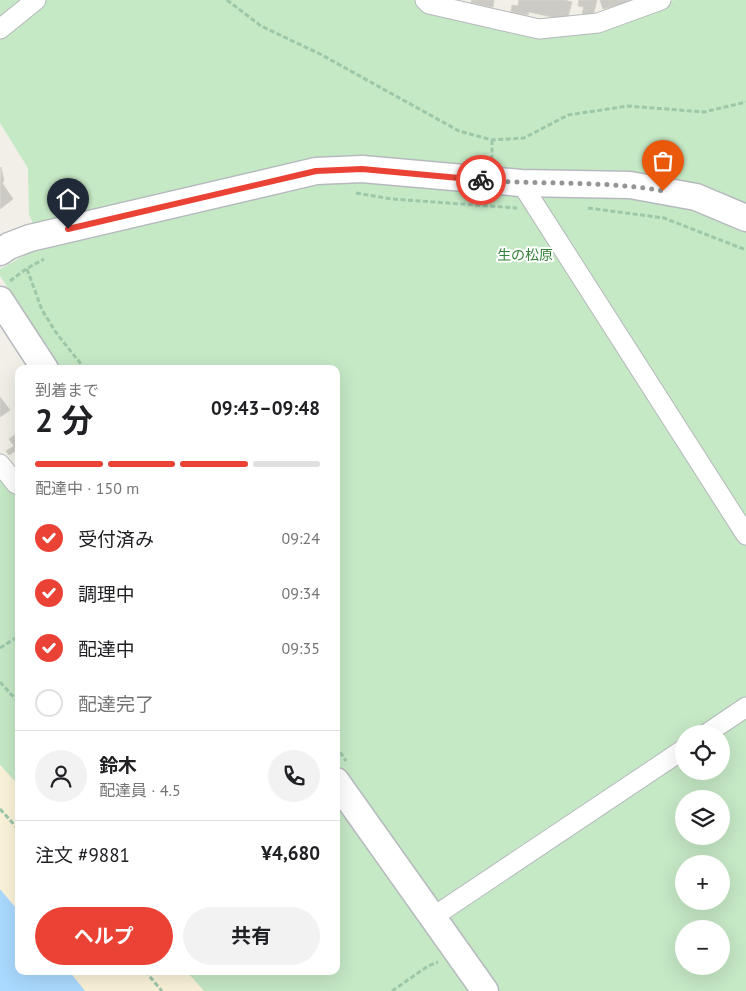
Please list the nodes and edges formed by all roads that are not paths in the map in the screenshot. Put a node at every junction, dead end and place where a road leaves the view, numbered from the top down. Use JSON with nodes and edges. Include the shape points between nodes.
{"nodes":[{"id":1,"x":36,"y":0,"type":"edge"},
{"id":2,"x":425,"y":0,"type":"edge"},
{"id":3,"x":661,"y":0,"type":"edge"},
{"id":4,"x":0,"y":29,"type":"edge"},
{"id":5,"x":521,"y":183,"type":"junction"},
{"id":6,"x":746,"y":218,"type":"edge"},
{"id":7,"x":0,"y":252,"type":"edge"},
{"id":8,"x":5,"y":291,"type":"edge"},
{"id":9,"x":43,"y":365,"type":"edge"},
{"id":10,"x":0,"y":464,"type":"edge"},
{"id":11,"x":15,"y":483,"type":"edge"},
{"id":12,"x":746,"y":535,"type":"edge"},
{"id":13,"x":746,"y":707,"type":"edge"},
{"id":14,"x":719,"y":725,"type":"edge"},
{"id":15,"x":675,"y":755,"type":"edge"},
{"id":16,"x":340,"y":787,"type":"edge"},
{"id":17,"x":433,"y":917,"type":"junction"},
{"id":18,"x":485,"y":991,"type":"edge"}],
"edges":[{"from":1,"to":4,"type":"street"},
{"from":2,"to":3,"type":"street","via":[[429,4],[539,28],[598,23]]},
{"from":5,"to":6,"type":"street","via":[[630,185],[696,197]]},
{"from":5,"to":7,"type":"street","via":[[362,169],[316,171],[30,238]]},
{"from":5,"to":12,"type":"street"},
{"from":8,"to":9,"type":"street"},
{"from":10,"to":11,"type":"street"},
{"from":13,"to":14,"type":"street"},
{"from":15,"to":17,"type":"street"},
{"from":16,"to":17,"type":"street"},
{"from":17,"to":18,"type":"street"}]}
